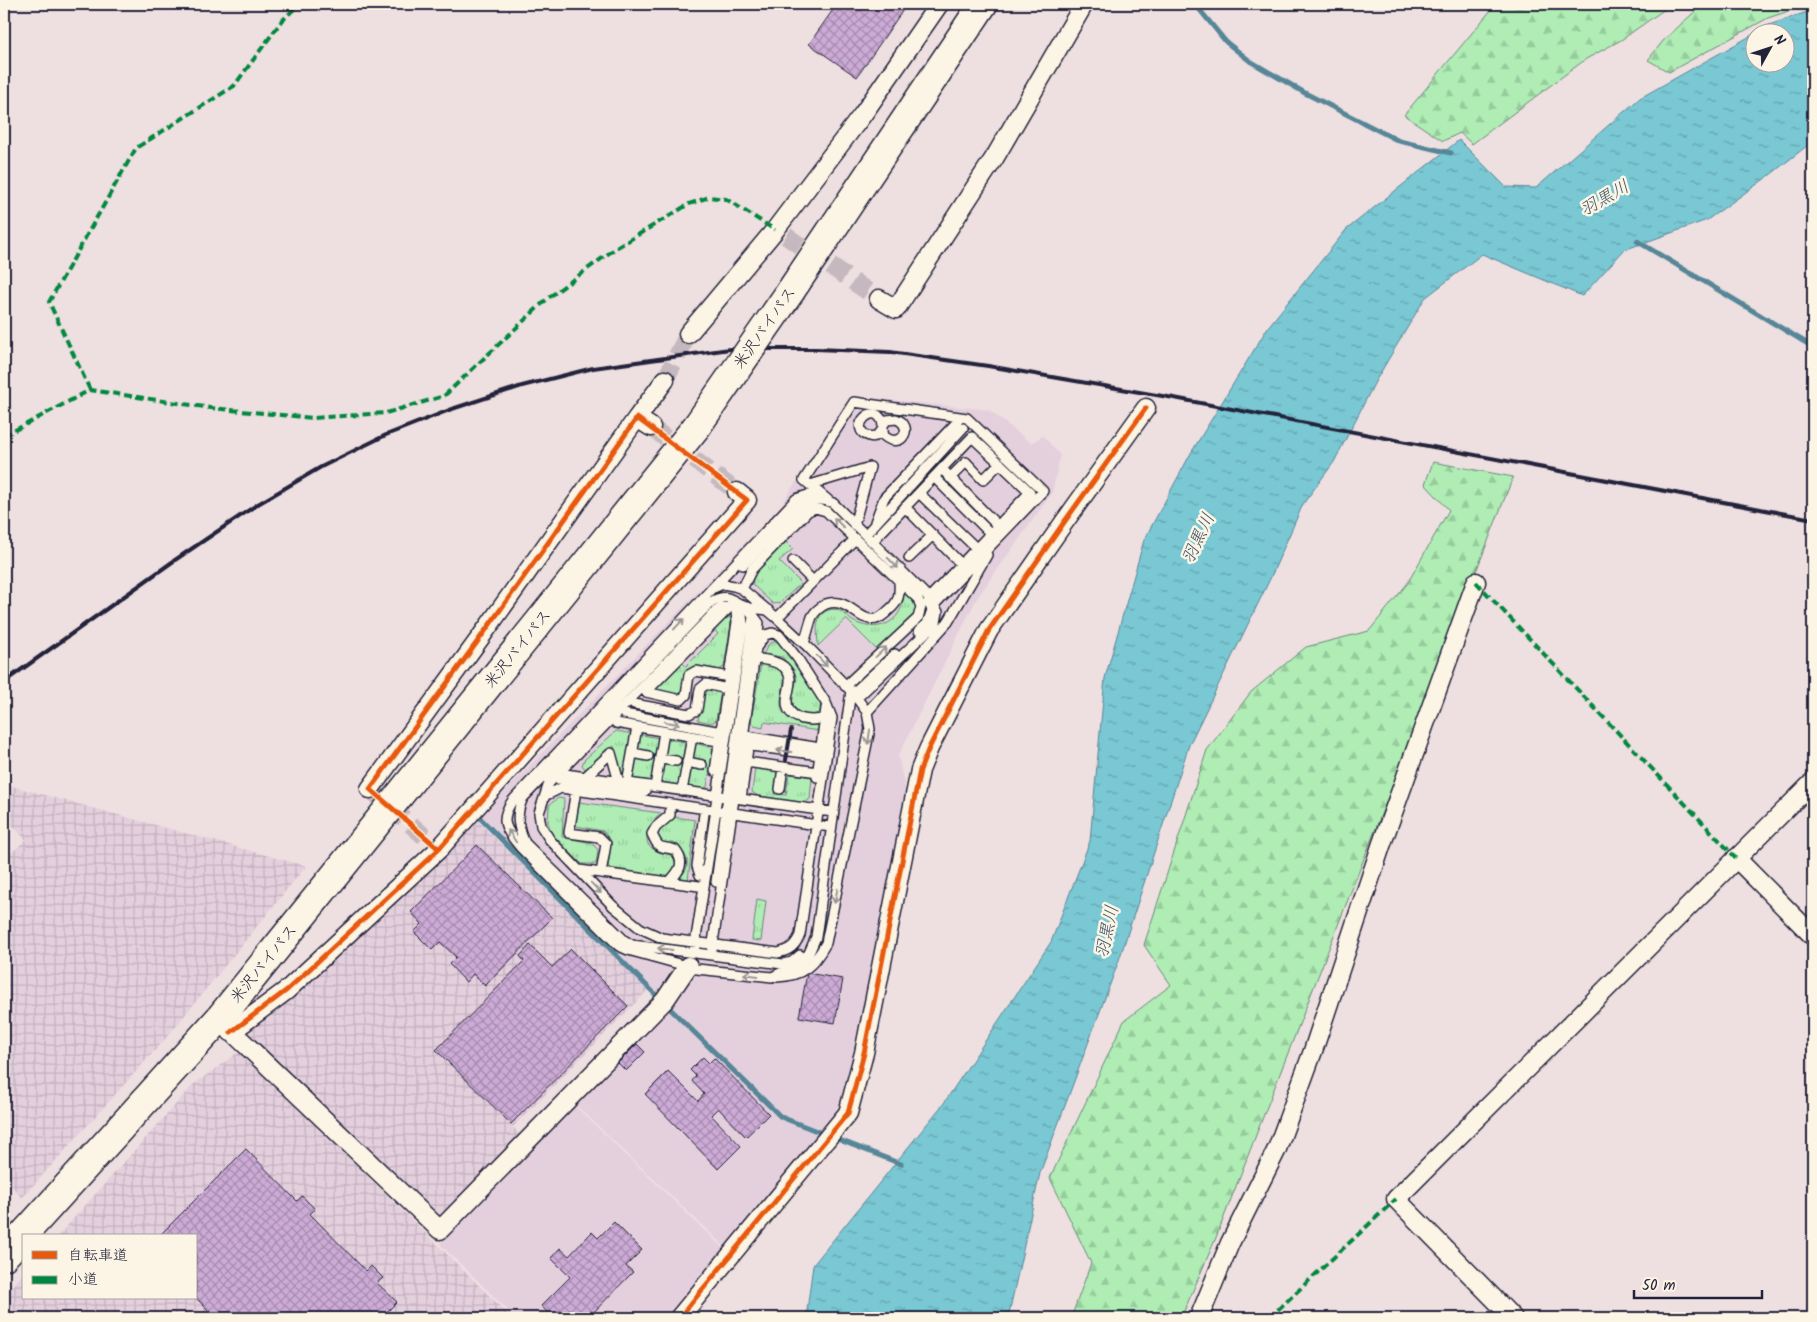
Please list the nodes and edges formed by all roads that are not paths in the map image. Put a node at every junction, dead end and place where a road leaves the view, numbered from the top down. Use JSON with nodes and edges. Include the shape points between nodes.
{"nodes":[{"id":1,"x":939,"y":4,"type":"edge"},
{"id":2,"x":983,"y":4,"type":"edge"},
{"id":3,"x":1084,"y":4,"type":"edge"},
{"id":4,"x":879,"y":299,"type":"tunnel mouth"},
{"id":5,"x":688,"y":334,"type":"tunnel mouth"},
{"id":6,"x":665,"y":380,"type":"tunnel mouth"},
{"id":7,"x":898,"y":407,"type":"junction"},
{"id":8,"x":1146,"y":408,"type":"dead end"},
{"id":9,"x":950,"y":415,"type":"junction"},
{"id":10,"x":896,"y":418,"type":"junction"},
{"id":11,"x":842,"y":420,"type":"junction"},
{"id":12,"x":860,"y":424,"type":"junction"},
{"id":13,"x":960,"y":425,"type":"junction"},
{"id":14,"x":883,"y":428,"type":"junction"},
{"id":15,"x":972,"y":437,"type":"junction"},
{"id":16,"x":1000,"y":463,"type":"junction"},
{"id":17,"x":942,"y":469,"type":"junction"},
{"id":18,"x":934,"y":477,"type":"junction"},
{"id":19,"x":950,"y":478,"type":"junction"},
{"id":20,"x":810,"y":485,"type":"junction"},
{"id":21,"x":737,"y":492,"type":"dead end"},
{"id":22,"x":919,"y":493,"type":"junction"},
{"id":23,"x":824,"y":500,"type":"junction"},
{"id":24,"x":905,"y":507,"type":"junction"},
{"id":25,"x":854,"y":524,"type":"junction"},
{"id":26,"x":998,"y":525,"type":"junction"},
{"id":27,"x":990,"y":533,"type":"junction"},
{"id":28,"x":933,"y":535,"type":"junction"},
{"id":29,"x":855,"y":539,"type":"junction"},
{"id":30,"x":868,"y":539,"type":"junction"},
{"id":31,"x":995,"y":542,"type":"junction"},
{"id":32,"x":976,"y":548,"type":"junction"},
{"id":33,"x":909,"y":558,"type":"dead end"},
{"id":34,"x":793,"y":561,"type":"dead end"},
{"id":35,"x":961,"y":564,"type":"junction"},
{"id":36,"x":813,"y":581,"type":"junction"},
{"id":37,"x":899,"y":582,"type":"junction"},
{"id":38,"x":1476,"y":582,"type":"dead end"},
{"id":39,"x":723,"y":584,"type":"junction"},
{"id":40,"x":742,"y":589,"type":"junction"},
{"id":41,"x":711,"y":590,"type":"junction"},
{"id":42,"x":929,"y":599,"type":"junction"},
{"id":43,"x":733,"y":608,"type":"junction"},
{"id":44,"x":749,"y":610,"type":"junction"},
{"id":45,"x":768,"y":610,"type":"junction"},
{"id":46,"x":777,"y":618,"type":"junction"},
{"id":47,"x":806,"y":645,"type":"junction"},
{"id":48,"x":755,"y":653,"type":"junction"},
{"id":49,"x":802,"y":666,"type":"junction"},
{"id":50,"x":729,"y":677,"type":"junction"},
{"id":51,"x":727,"y":689,"type":"junction"},
{"id":52,"x":851,"y":691,"type":"junction"},
{"id":53,"x":646,"y":692,"type":"junction"},
{"id":54,"x":826,"y":703,"type":"junction"},
{"id":55,"x":634,"y":704,"type":"junction"},
{"id":56,"x":867,"y":712,"type":"junction"},
{"id":57,"x":624,"y":714,"type":"junction"},
{"id":58,"x":826,"y":718,"type":"junction"},
{"id":59,"x":616,"y":723,"type":"junction"},
{"id":60,"x":637,"y":727,"type":"junction"},
{"id":61,"x":664,"y":732,"type":"junction"},
{"id":62,"x":692,"y":736,"type":"junction"},
{"id":63,"x":738,"y":738,"type":"junction"},
{"id":64,"x":723,"y":742,"type":"junction"},
{"id":65,"x":820,"y":752,"type":"junction"},
{"id":66,"x":633,"y":753,"type":"junction"},
{"id":67,"x":648,"y":756,"type":"dead end"},
{"id":68,"x":660,"y":759,"type":"junction"},
{"id":69,"x":676,"y":761,"type":"dead end"},
{"id":70,"x":687,"y":762,"type":"junction"},
{"id":71,"x":746,"y":762,"type":"junction"},
{"id":72,"x":702,"y":765,"type":"dead end"},
{"id":73,"x":783,"y":767,"type":"junction"},
{"id":74,"x":818,"y":772,"type":"junction"},
{"id":75,"x":543,"y":777,"type":"junction"},
{"id":76,"x":559,"y":777,"type":"junction"},
{"id":77,"x":585,"y":777,"type":"junction"},
{"id":78,"x":623,"y":782,"type":"junction"},
{"id":79,"x":1813,"y":782,"type":"edge"},
{"id":80,"x":655,"y":787,"type":"junction"},
{"id":81,"x":370,"y":789,"type":"dead end"},
{"id":82,"x":780,"y":789,"type":"dead end"},
{"id":83,"x":682,"y":791,"type":"junction"},
{"id":84,"x":549,"y":794,"type":"junction"},
{"id":85,"x":575,"y":796,"type":"junction"},
{"id":86,"x":712,"y":806,"type":"junction"},
{"id":87,"x":731,"y":807,"type":"junction"},
{"id":88,"x":670,"y":809,"type":"junction"},
{"id":89,"x":539,"y":813,"type":"junction"},
{"id":90,"x":831,"y":814,"type":"junction"},
{"id":91,"x":814,"y":820,"type":"junction"},
{"id":92,"x":828,"y":829,"type":"junction"},
{"id":93,"x":1736,"y":858,"type":"junction"},
{"id":94,"x":579,"y":870,"type":"junction"},
{"id":95,"x":601,"y":873,"type":"junction"},
{"id":96,"x":669,"y":882,"type":"junction"},
{"id":97,"x":699,"y":886,"type":"junction"},
{"id":98,"x":1813,"y":936,"type":"edge"},
{"id":99,"x":694,"y":940,"type":"junction"},
{"id":100,"x":711,"y":942,"type":"junction"},
{"id":101,"x":709,"y":955,"type":"junction"},
{"id":102,"x":690,"y":957,"type":"junction"},
{"id":103,"x":772,"y":977,"type":"junction"},
{"id":104,"x":225,"y":1025,"type":"junction"},
{"id":105,"x":25,"y":1234,"type":"edge"},
{"id":106,"x":22,"y":1237,"type":"edge"},
{"id":107,"x":4,"y":1256,"type":"edge"},
{"id":108,"x":678,"y":1318,"type":"edge"},
{"id":109,"x":1199,"y":1318,"type":"edge"},
{"id":110,"x":1513,"y":1318,"type":"edge"}],
"edges":[{"from":1,"to":5,"type":"street","via":[[781,233]]},
{"from":2,"to":104,"type":"highway","name":"米沢バイパス","bridge":true,"via":[[697,426]]},
{"from":3,"to":4,"type":"street","via":[[995,156],[896,309]]},
{"from":6,"to":81,"type":"street","via":[[644,423]]},
{"from":7,"to":9,"type":"lane"},
{"from":7,"to":10,"type":"lane"},
{"from":7,"to":11,"type":"lane","via":[[854,402]]},
{"from":8,"to":108,"type":"street","via":[[989,630],[929,748],[920,770],[864,1053],[848,1113]]},
{"from":9,"to":13,"type":"lane"},
{"from":9,"to":31,"type":"lane","via":[[967,418],[1043,491]]},
{"from":10,"to":14,"type":"lane","via":[[887,420]]},
{"from":10,"to":14,"type":"lane","via":[[906,429],[900,440],[889,440],[884,436]]},
{"from":11,"to":12,"type":"lane"},
{"from":11,"to":20,"type":"lane","via":[[804,480]]},
{"from":12,"to":14,"type":"lane","via":[[866,436],[878,435]]},
{"from":12,"to":14,"type":"lane","via":[[865,416],[877,415]]},
{"from":13,"to":15,"type":"lane"},
{"from":13,"to":30,"type":"lane","via":[[873,527]]},
{"from":15,"to":16,"type":"lane"},
{"from":15,"to":17,"type":"lane"},
{"from":16,"to":19,"type":"lane","via":[[984,480],[966,462]]},
{"from":16,"to":26,"type":"lane","via":[[1030,492]]},
{"from":17,"to":18,"type":"lane"},
{"from":17,"to":19,"type":"lane"},
{"from":18,"to":22,"type":"lane"},
{"from":18,"to":27,"type":"lane"},
{"from":19,"to":26,"type":"lane"},
{"from":20,"to":23,"type":"lane"},
{"from":20,"to":25,"type":"lane","via":[[870,466]]},
{"from":21,"to":104,"type":"street","via":[[747,500],[440,849],[287,990]]},
{"from":22,"to":24,"type":"lane"},
{"from":22,"to":32,"type":"lane"},
{"from":23,"to":25,"type":"lane","via":[[833,503]]},
{"from":23,"to":39,"type":"lane","via":[[813,499],[803,504]]},
{"from":23,"to":41,"type":"lane","via":[[808,495],[796,499]]},
{"from":24,"to":28,"type":"lane"},
{"from":24,"to":30,"type":"lane"},
{"from":25,"to":30,"type":"lane"},
{"from":26,"to":27,"type":"lane"},
{"from":27,"to":32,"type":"lane"},
{"from":28,"to":33,"type":"lane"},
{"from":28,"to":35,"type":"lane"},
{"from":29,"to":36,"type":"lane"},
{"from":29,"to":37,"type":"lane"},
{"from":29,"to":40,"type":"lane","one_way":true,"via":[[826,511],[814,508],[752,569]]},
{"from":30,"to":42,"type":"lane","one_way":true},
{"from":31,"to":42,"type":"lane"},
{"from":31,"to":56,"type":"lane","via":[[948,622]]},
{"from":32,"to":35,"type":"lane"},
{"from":34,"to":36,"type":"lane"},
{"from":35,"to":42,"type":"lane"},
{"from":36,"to":46,"type":"lane"},
{"from":37,"to":47,"type":"lane","via":[[897,602],[876,619],[863,617],[846,605],[833,602],[822,606],[812,616]]},
{"from":52,"to":37,"type":"lane","one_way":true,"via":[[918,618],[921,607],[918,599]]},
{"from":38,"to":109,"type":"street","via":[[1280,1141],[1230,1243]]},
{"from":39,"to":40,"type":"lane"},
{"from":39,"to":41,"type":"lane"},
{"from":40,"to":45,"type":"lane"},
{"from":102,"to":41,"type":"lane","one_way":true,"via":[[628,950],[619,946],[520,848],[504,823],[506,809],[513,800]]},
{"from":42,"to":52,"type":"lane","via":[[932,610],[927,624]]},
{"from":42,"to":52,"type":"lane","via":[[938,612],[936,623]]},
{"from":43,"to":50,"type":"lane","via":[[737,622]]},
{"from":43,"to":53,"type":"lane"},
{"from":43,"to":63,"type":"lane","via":[[742,615],[743,624]]},
{"from":43,"to":76,"type":"lane","via":[[718,609]]},
{"from":44,"to":45,"type":"lane"},
{"from":44,"to":48,"type":"lane","via":[[759,623]]},
{"from":44,"to":63,"type":"lane","via":[[753,617]]},
{"from":44,"to":75,"type":"lane","via":[[728,598],[712,602]]},
{"from":45,"to":46,"type":"lane"},
{"from":46,"to":47,"type":"lane"},
{"from":47,"to":49,"type":"lane"},
{"from":47,"to":52,"type":"lane","one_way":true},
{"from":48,"to":49,"type":"lane","via":[[765,635],[772,633],[779,635]]},
{"from":48,"to":58,"type":"lane","via":[[785,668],[791,682],[787,701],[794,715],[801,720]]},
{"from":48,"to":63,"type":"lane"},
{"from":49,"to":54,"type":"lane"},
{"from":50,"to":51,"type":"lane"},
{"from":50,"to":53,"type":"lane","via":[[696,671],[689,675],[686,695],[681,700]]},
{"from":51,"to":55,"type":"lane","via":[[706,684],[700,689],[697,710],[689,714]]},
{"from":51,"to":63,"type":"lane"},
{"from":52,"to":56,"type":"lane"},
{"from":52,"to":90,"type":"lane"},
{"from":53,"to":55,"type":"lane"},
{"from":54,"to":58,"type":"lane"},
{"from":54,"to":91,"type":"lane","via":[[832,718]]},
{"from":55,"to":57,"type":"lane"},
{"from":56,"to":103,"type":"lane","one_way":true,"via":[[870,729],[867,747],[826,943],[818,958],[800,973]]},
{"from":57,"to":59,"type":"lane"},
{"from":57,"to":63,"type":"lane","one_way":true},
{"from":58,"to":65,"type":"lane"},
{"from":59,"to":60,"type":"lane"},
{"from":59,"to":76,"type":"lane"},
{"from":60,"to":61,"type":"lane"},
{"from":60,"to":66,"type":"lane"},
{"from":61,"to":62,"type":"lane"},
{"from":61,"to":68,"type":"lane"},
{"from":62,"to":64,"type":"lane"},
{"from":62,"to":70,"type":"lane"},
{"from":63,"to":64,"type":"lane"},
{"from":63,"to":64,"type":"lane"},
{"from":63,"to":65,"type":"lane"},
{"from":63,"to":71,"type":"lane"},
{"from":63,"to":87,"type":"lane"},
{"from":64,"to":86,"type":"lane"},
{"from":65,"to":74,"type":"lane"},
{"from":66,"to":67,"type":"lane"},
{"from":66,"to":78,"type":"lane"},
{"from":68,"to":69,"type":"lane"},
{"from":68,"to":80,"type":"lane"},
{"from":70,"to":72,"type":"lane"},
{"from":70,"to":83,"type":"lane"},
{"from":71,"to":73,"type":"lane"},
{"from":71,"to":87,"type":"lane"},
{"from":73,"to":74,"type":"lane"},
{"from":73,"to":82,"type":"lane"},
{"from":74,"to":91,"type":"lane"},
{"from":75,"to":76,"type":"lane"},
{"from":102,"to":75,"type":"lane","one_way":true,"via":[[624,940],[525,843],[519,831],[519,805]]},
{"from":76,"to":77,"type":"lane"},
{"from":76,"to":84,"type":"lane"},
{"from":76,"to":86,"type":"lane"},
{"from":76,"to":89,"type":"lane","via":[[549,783]]},
{"from":77,"to":78,"type":"lane"},
{"from":77,"to":78,"type":"lane","via":[[611,753]]},
{"from":78,"to":80,"type":"lane"},
{"from":79,"to":93,"type":"street"},
{"from":80,"to":83,"type":"lane"},
{"from":83,"to":86,"type":"lane"},
{"from":84,"to":85,"type":"lane"},
{"from":84,"to":86,"type":"lane","via":[[561,788]]},
{"from":84,"to":89,"type":"lane"},
{"from":85,"to":88,"type":"lane"},
{"from":85,"to":95,"type":"lane","via":[[569,833],[599,837],[606,844]]},
{"from":86,"to":87,"type":"lane"},
{"from":86,"to":87,"type":"lane"},
{"from":86,"to":88,"type":"lane"},
{"from":86,"to":97,"type":"lane"},
{"from":86,"to":99,"type":"lane"},
{"from":87,"to":91,"type":"lane"},
{"from":87,"to":91,"type":"lane"},
{"from":87,"to":100,"type":"lane"},
{"from":88,"to":96,"type":"lane","via":[[670,815],[652,834],[657,844],[675,850],[681,860],[681,868]]},
{"from":89,"to":94,"type":"lane","via":[[541,826],[550,840]]},
{"from":90,"to":91,"type":"lane"},
{"from":90,"to":92,"type":"lane"},
{"from":91,"to":92,"type":"lane"},
{"from":91,"to":100,"type":"lane","via":[[796,934],[792,942],[778,949]]},
{"from":92,"to":101,"type":"lane","via":[[810,936],[798,958],[783,964]]},
{"from":92,"to":103,"type":"lane","via":[[816,937],[801,963]]},
{"from":93,"to":98,"type":"street"},
{"from":93,"to":110,"type":"street","via":[[1396,1199]]},
{"from":94,"to":95,"type":"lane"},
{"from":94,"to":99,"type":"lane","one_way":true,"via":[[613,906],[640,928],[662,938]]},
{"from":95,"to":96,"type":"lane"},
{"from":96,"to":97,"type":"lane"},
{"from":97,"to":99,"type":"lane"},
{"from":99,"to":100,"type":"lane"},
{"from":99,"to":102,"type":"lane"},
{"from":100,"to":101,"type":"lane"},
{"from":101,"to":102,"type":"lane"},
{"from":103,"to":102,"type":"lane","one_way":true},
{"from":102,"to":104,"type":"street","via":[[678,984],[661,1004],[440,1230]]},
{"from":104,"to":105,"type":"highway","name":"米沢バイパス"},
{"from":106,"to":107,"type":"highway","name":"米沢バイパス"}]}
